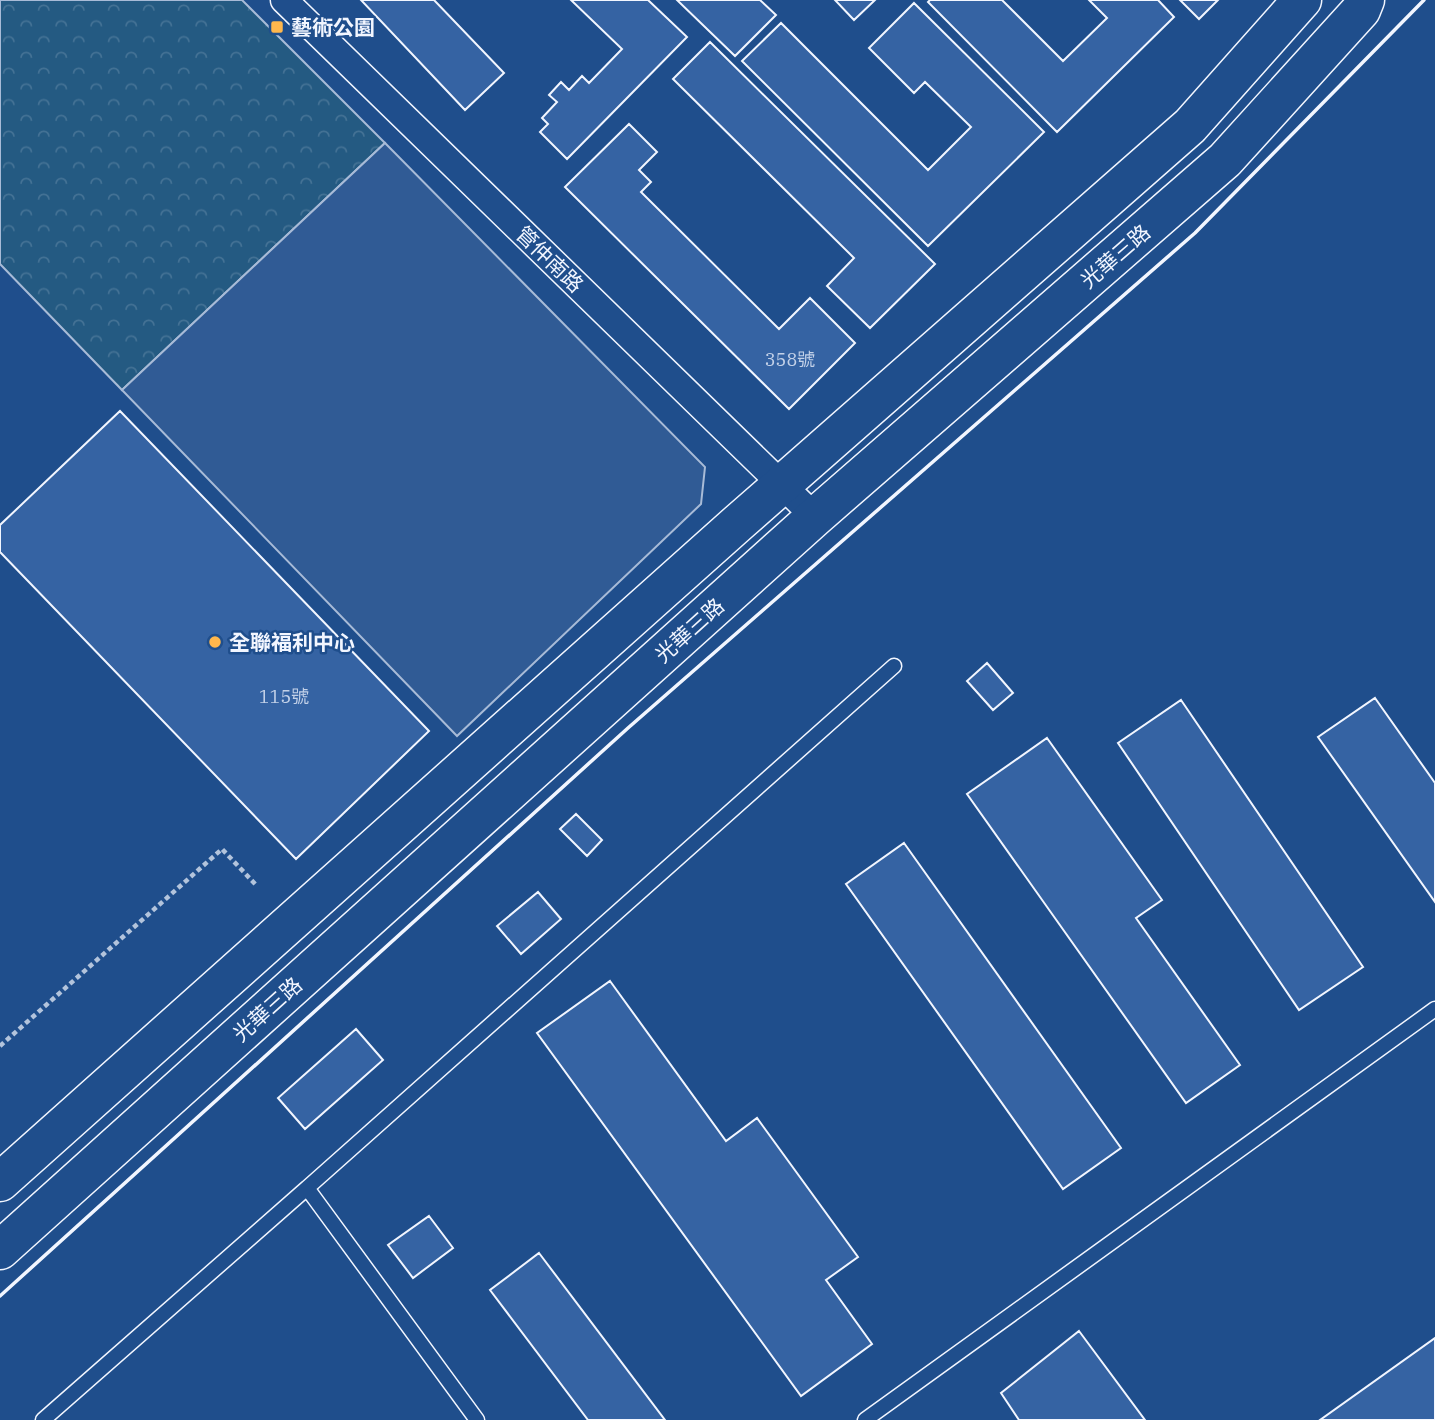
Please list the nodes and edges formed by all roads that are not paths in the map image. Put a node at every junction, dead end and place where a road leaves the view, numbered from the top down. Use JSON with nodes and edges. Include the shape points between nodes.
{"nodes":[{"id":1,"x":284,"y":0,"type":"edge"},
{"id":2,"x":1302,"y":0,"type":"edge"},
{"id":3,"x":1365,"y":0,"type":"edge"},
{"id":4,"x":782,"y":484,"type":"junction"},
{"id":5,"x":816,"y":517,"type":"junction"},
{"id":6,"x":894,"y":666,"type":"dead end"},
{"id":7,"x":1435,"y":1009,"type":"edge"},
{"id":8,"x":0,"y":1182,"type":"edge"},
{"id":9,"x":307,"y":1188,"type":"junction"},
{"id":10,"x":0,"y":1250,"type":"edge"},
{"id":11,"x":43,"y":1420,"type":"edge"},
{"id":12,"x":477,"y":1420,"type":"edge"},
{"id":13,"x":865,"y":1420,"type":"edge"}],
"edges":[{"from":1,"to":4,"type":"street","name":"管仲南路"},
{"from":2,"to":4,"type":"street","via":[[1190,126]]},
{"from":3,"to":5,"type":"street","name":"光華三路","via":[[1361,10],[1225,160]]},
{"from":4,"to":5,"type":"street","name":"管仲南路"},
{"from":4,"to":8,"type":"street"},
{"from":5,"to":10,"type":"street","name":"光華三路"},
{"from":6,"to":9,"type":"lane"},
{"from":7,"to":13,"type":"lane"},
{"from":9,"to":11,"type":"lane"},
{"from":9,"to":12,"type":"lane"}]}
